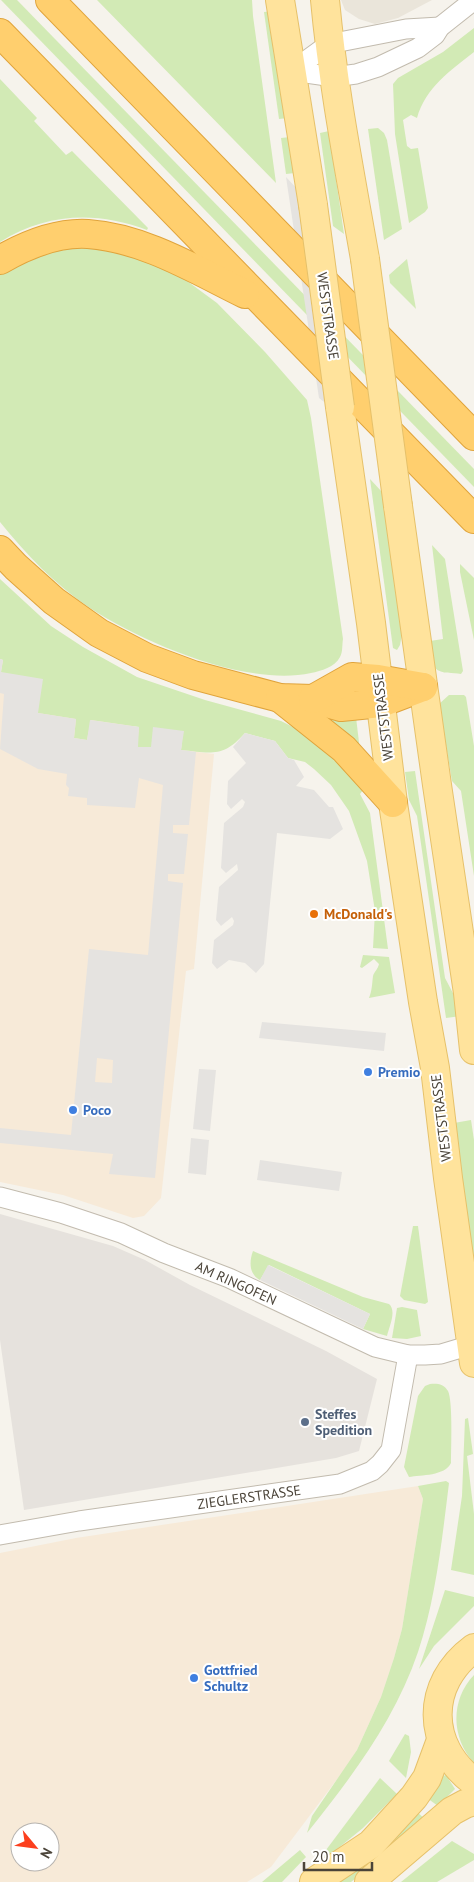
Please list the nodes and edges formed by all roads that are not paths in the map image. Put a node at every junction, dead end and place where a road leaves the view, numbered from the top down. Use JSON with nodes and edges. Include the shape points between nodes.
{"nodes":[{"id":1,"x":50,"y":0,"type":"edge"},
{"id":2,"x":280,"y":0,"type":"edge"},
{"id":3,"x":325,"y":0,"type":"edge"},
{"id":4,"x":474,"y":0,"type":"edge"},
{"id":5,"x":440,"y":27,"type":"junction"},
{"id":6,"x":0,"y":33,"type":"edge"},
{"id":7,"x":329,"y":44,"type":"junction"},
{"id":8,"x":292,"y":71,"type":"junction"},
{"id":9,"x":334,"y":77,"type":"junction"},
{"id":10,"x":0,"y":260,"type":"edge"},
{"id":11,"x":262,"y":302,"type":"junction"},
{"id":12,"x":474,"y":436,"type":"edge"},
{"id":13,"x":474,"y":519,"type":"edge"},
{"id":14,"x":0,"y":550,"type":"edge"},
{"id":15,"x":423,"y":687,"type":"junction"},
{"id":16,"x":380,"y":691,"type":"junction"},
{"id":17,"x":280,"y":698,"type":"junction"},
{"id":18,"x":393,"y":803,"type":"junction"},
{"id":19,"x":474,"y":1050,"type":"edge"},
{"id":20,"x":0,"y":1197,"type":"edge"},
{"id":21,"x":473,"y":1354,"type":"edge"},
{"id":22,"x":408,"y":1355,"type":"junction"},
{"id":23,"x":0,"y":1534,"type":"edge"},
{"id":24,"x":474,"y":1648,"type":"edge"},
{"id":25,"x":441,"y":1740,"type":"junction"},
{"id":26,"x":474,"y":1782,"type":"edge"},
{"id":27,"x":474,"y":1801,"type":"edge"},
{"id":28,"x":314,"y":1882,"type":"edge"},
{"id":29,"x":369,"y":1882,"type":"edge"}],
"edges":[{"from":1,"to":12,"type":"highway"},
{"from":2,"to":8,"type":"main road","name":"WESTSTRASSE"},
{"from":3,"to":7,"type":"main road"},
{"from":4,"to":5,"type":"street"},
{"from":5,"to":7,"type":"street","via":[[406,29]]},
{"from":5,"to":9,"type":"street","via":[[418,48],[378,67]]},
{"from":6,"to":11,"type":"highway"},
{"from":7,"to":8,"type":"street"},
{"from":7,"to":9,"type":"main road"},
{"from":8,"to":9,"type":"street"},
{"from":8,"to":16,"type":"main road","name":"WESTSTRASSE","bridge":true},
{"from":9,"to":15,"type":"main road","bridge":true,"via":[[365,259]]},
{"from":10,"to":11,"type":"highway","via":[[26,246],[57,237],[87,234],[125,241],[162,254]]},
{"from":11,"to":13,"type":"highway"},
{"from":14,"to":17,"type":"highway","via":[[54,601],[99,633],[147,658],[193,675]]},
{"from":15,"to":16,"type":"highway"},
{"from":15,"to":19,"type":"main road"},
{"from":16,"to":17,"type":"highway","via":[[341,706],[314,699]]},
{"from":16,"to":18,"type":"main road","name":"WESTSTRASSE"},
{"from":17,"to":18,"type":"highway","via":[[344,749]]},
{"from":18,"to":21,"type":"main road","name":"WESTSTRASSE","via":[[436,1068]]},
{"from":20,"to":22,"type":"street","name":"AM RINGOFEN","via":[[61,1213],[121,1234],[229,1278],[375,1347]]},
{"from":21,"to":22,"type":"street","name":"AM RINGOFEN"},
{"from":22,"to":23,"type":"street","name":"ZIEGLERSTRASSE","via":[[391,1450],[372,1471],[340,1484]]},
{"from":24,"to":25,"type":"main road","via":[[455,1665],[442,1690],[438,1719]]},
{"from":25,"to":26,"type":"main road","via":[[458,1767]]},
{"from":25,"to":28,"type":"main road","via":[[427,1778],[414,1797],[371,1844]]},
{"from":27,"to":29,"type":"main road","via":[[452,1811]]}]}
